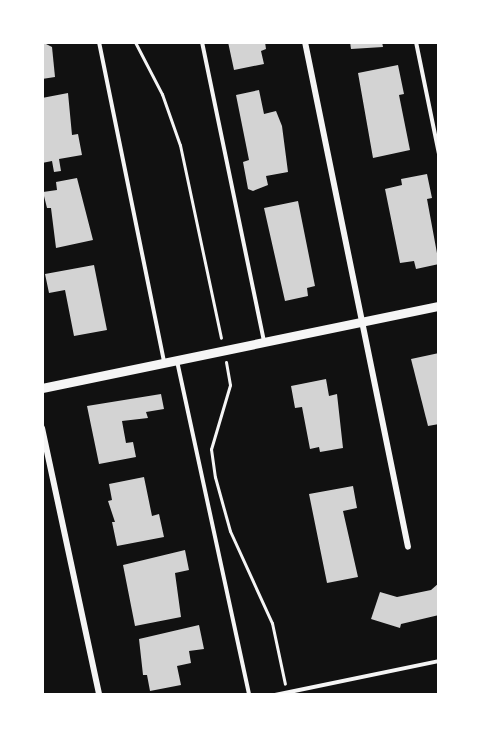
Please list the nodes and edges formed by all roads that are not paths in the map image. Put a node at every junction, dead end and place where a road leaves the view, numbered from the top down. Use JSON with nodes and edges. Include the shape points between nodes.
{"nodes":[{"id":1,"x":99,"y":42,"type":"edge"},
{"id":2,"x":202,"y":42,"type":"edge"},
{"id":3,"x":305,"y":42,"type":"edge"},
{"id":4,"x":416,"y":42,"type":"edge"},
{"id":5,"x":439,"y":154,"type":"edge"},
{"id":6,"x":439,"y":306,"type":"edge"},
{"id":7,"x":362,"y":322,"type":"junction"},
{"id":8,"x":264,"y":342,"type":"junction"},
{"id":9,"x":177,"y":360,"type":"junction"},
{"id":10,"x":164,"y":363,"type":"junction"},
{"id":11,"x":42,"y":388,"type":"edge"},
{"id":12,"x":42,"y":428,"type":"edge"},
{"id":13,"x":408,"y":547,"type":"dead end"},
{"id":14,"x":439,"y":661,"type":"edge"},
{"id":15,"x":99,"y":695,"type":"edge"},
{"id":16,"x":249,"y":695,"type":"edge"},
{"id":17,"x":275,"y":695,"type":"edge"}],
"edges":[{"from":1,"to":10,"type":"lane"},
{"from":2,"to":8,"type":"lane"},
{"from":3,"to":7,"type":"street"},
{"from":4,"to":5,"type":"lane"},
{"from":6,"to":7,"type":"street"},
{"from":7,"to":8,"type":"street"},
{"from":7,"to":13,"type":"street"},
{"from":8,"to":9,"type":"street"},
{"from":9,"to":10,"type":"street"},
{"from":9,"to":16,"type":"lane"},
{"from":10,"to":11,"type":"street"},
{"from":12,"to":15,"type":"street"},
{"from":14,"to":17,"type":"lane"}]}
